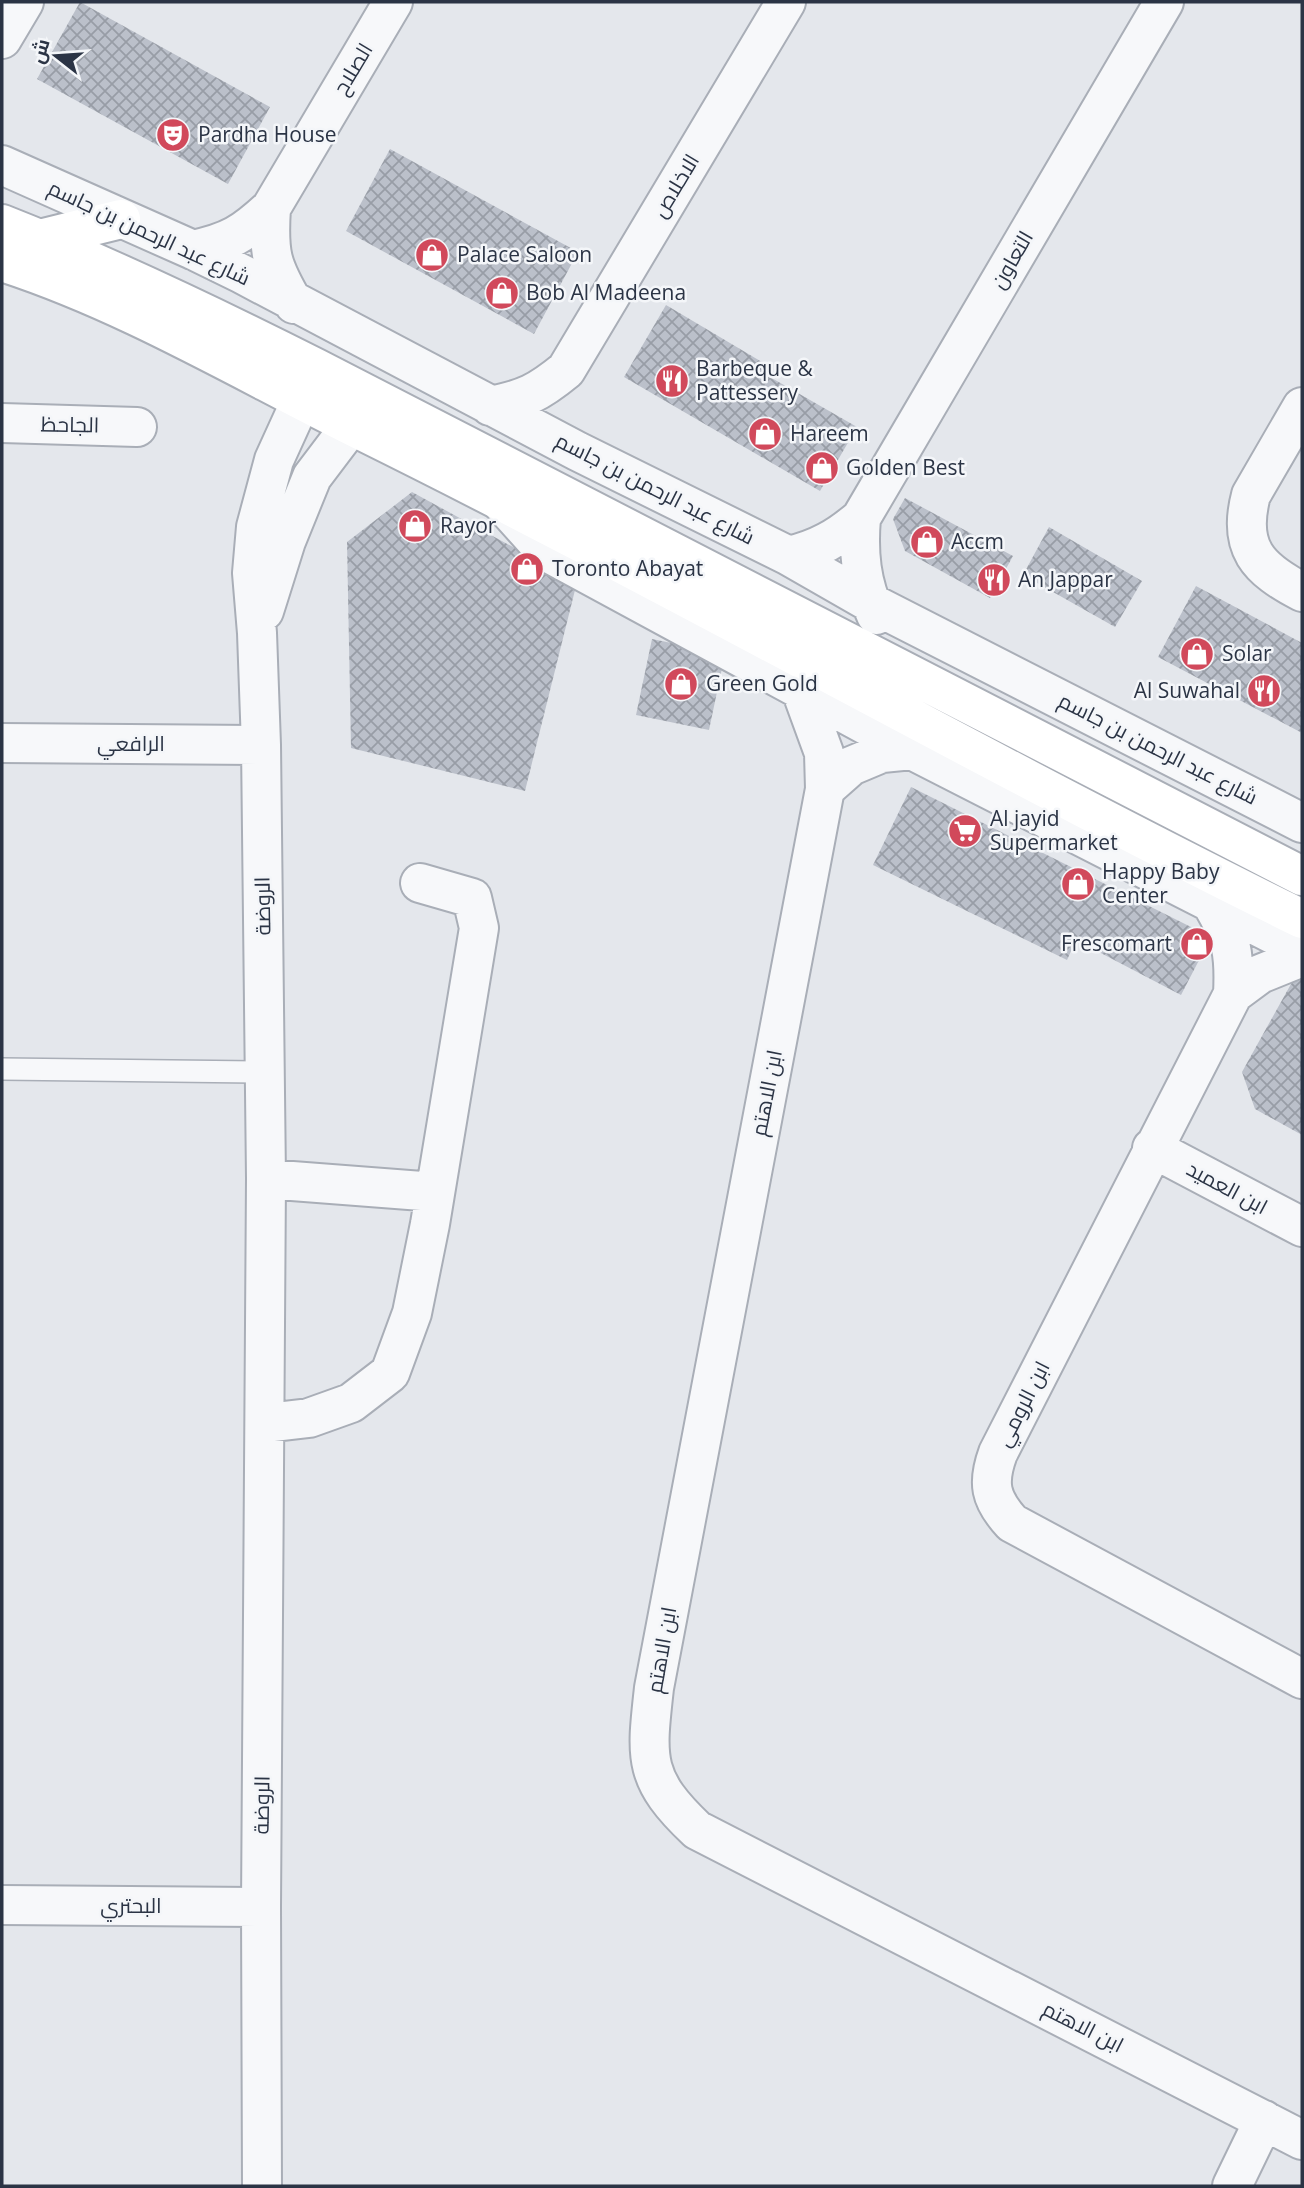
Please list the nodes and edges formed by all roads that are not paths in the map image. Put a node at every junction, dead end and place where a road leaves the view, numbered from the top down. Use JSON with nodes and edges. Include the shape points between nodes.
{"nodes":[{"id":1,"x":23,"y":2,"type":"edge"},
{"id":2,"x":393,"y":2,"type":"edge"},
{"id":3,"x":786,"y":2,"type":"edge"},
{"id":4,"x":1164,"y":2,"type":"edge"},
{"id":5,"x":2,"y":39,"type":"edge"},
{"id":6,"x":2,"y":165,"type":"edge"},
{"id":7,"x":271,"y":208,"type":"junction"},
{"id":8,"x":121,"y":219,"type":"junction"},
{"id":9,"x":2,"y":224,"type":"edge"},
{"id":10,"x":193,"y":250,"type":"junction"},
{"id":11,"x":50,"y":254,"type":"junction"},
{"id":12,"x":2,"y":261,"type":"edge"},
{"id":13,"x":2,"y":281,"type":"edge"},
{"id":14,"x":294,"y":304,"type":"junction"},
{"id":15,"x":566,"y":370,"type":"junction"},
{"id":16,"x":308,"y":384,"type":"junction"},
{"id":17,"x":490,"y":405,"type":"junction"},
{"id":18,"x":1302,"y":407,"type":"edge"},
{"id":19,"x":362,"y":411,"type":"junction"},
{"id":20,"x":2,"y":423,"type":"edge"},
{"id":21,"x":137,"y":427,"type":"dead end"},
{"id":22,"x":577,"y":451,"type":"junction"},
{"id":23,"x":506,"y":484,"type":"junction"},
{"id":24,"x":861,"y":519,"type":"junction"},
{"id":25,"x":789,"y":556,"type":"junction"},
{"id":26,"x":1302,"y":592,"type":"edge"},
{"id":27,"x":871,"y":603,"type":"junction"},
{"id":28,"x":257,"y":634,"type":"junction"},
{"id":29,"x":900,"y":668,"type":"junction"},
{"id":30,"x":801,"y":690,"type":"junction"},
{"id":31,"x":2,"y":743,"type":"edge"},
{"id":32,"x":261,"y":745,"type":"junction"},
{"id":33,"x":912,"y":750,"type":"junction"},
{"id":34,"x":825,"y":789,"type":"junction"},
{"id":35,"x":1302,"y":824,"type":"edge"},
{"id":36,"x":1302,"y":876,"type":"edge"},
{"id":37,"x":420,"y":883,"type":"dead end"},
{"id":38,"x":1212,"y":904,"type":"junction"},
{"id":39,"x":1302,"y":919,"type":"edge"},
{"id":40,"x":1302,"y":949,"type":"edge"},
{"id":41,"x":1302,"y":957,"type":"edge"},
{"id":42,"x":1234,"y":994,"type":"junction"},
{"id":43,"x":2,"y":1069,"type":"edge"},
{"id":44,"x":265,"y":1072,"type":"junction"},
{"id":45,"x":1152,"y":1148,"type":"junction"},
{"id":46,"x":267,"y":1179,"type":"junction"},
{"id":47,"x":436,"y":1192,"type":"junction"},
{"id":48,"x":1302,"y":1227,"type":"edge"},
{"id":49,"x":266,"y":1423,"type":"junction"},
{"id":50,"x":1302,"y":1679,"type":"edge"},
{"id":51,"x":2,"y":1905,"type":"edge"},
{"id":52,"x":261,"y":1907,"type":"junction"},
{"id":53,"x":1264,"y":2120,"type":"junction"},
{"id":54,"x":1302,"y":2140,"type":"edge"},
{"id":55,"x":262,"y":2186,"type":"edge"},
{"id":56,"x":1232,"y":2186,"type":"edge"}],
"edges":[{"from":1,"to":5,"type":"street"},
{"from":2,"to":7,"type":"street","name":"الصلاح"},
{"from":3,"to":15,"type":"street","name":"الاخلاص"},
{"from":4,"to":24,"type":"street","name":"التعاون"},
{"from":6,"to":8,"type":"street","name":"شارع عبد الرحمن بن جاسم"},
{"from":7,"to":10,"type":"street","name":"الصلاح","via":[[249,229],[223,243]]},
{"from":7,"to":14,"type":"street","name":"الصلاح","via":[[269,242],[277,275]]},
{"from":8,"to":10,"type":"street","name":"شارع عبد الرحمن بن جاسم"},
{"from":8,"to":11,"type":"main road"},
{"from":9,"to":11,"type":"main road"},
{"from":10,"to":14,"type":"street","name":"شارع عبد الرحمن بن جاسم"},
{"from":11,"to":12,"type":"main road"},
{"from":11,"to":13,"type":"street"},
{"from":11,"to":16,"type":"main road","via":[[209,352]]},
{"from":14,"to":17,"type":"street","name":"شارع عبد الرحمن بن جاسم"},
{"from":15,"to":17,"type":"street","name":"الاخلاص","via":[[518,401]]},
{"from":15,"to":22,"type":"street","name":"الاخلاص","via":[[565,426]]},
{"from":16,"to":19,"type":"main road"},
{"from":16,"to":28,"type":"street","name":"الروضة","via":[[274,460],[256,527],[252,573]]},
{"from":17,"to":22,"type":"street","name":"شارع عبد الرحمن بن جاسم"},
{"from":18,"to":26,"type":"street","via":[[1251,495],[1246,528],[1257,560]]},
{"from":19,"to":23,"type":"main road"},
{"from":19,"to":28,"type":"street","name":"الروضة","via":[[312,477]]},
{"from":20,"to":21,"type":"street","name":"الجاحظ"},
{"from":22,"to":25,"type":"street","name":"شارع عبد الرحمن بن جاسم"},
{"from":23,"to":29,"type":"main road"},
{"from":23,"to":30,"type":"street","via":[[545,551]]},
{"from":23,"to":39,"type":"main road","via":[[868,695]]},
{"from":24,"to":25,"type":"street","name":"التعاون","via":[[816,549]]},
{"from":24,"to":27,"type":"street","name":"التعاون","via":[[858,550]]},
{"from":25,"to":27,"type":"street","name":"شارع عبد الرحمن بن جاسم"},
{"from":27,"to":29,"type":"street","name":"التعاون"},
{"from":27,"to":35,"type":"street","name":"شارع عبد الرحمن بن جاسم"},
{"from":28,"to":32,"type":"street","name":"الروضة"},
{"from":29,"to":36,"type":"main road"},
{"from":30,"to":33,"type":"street"},
{"from":30,"to":34,"type":"street","name":"ابن الاهتم","via":[[824,753]]},
{"from":31,"to":32,"type":"street","name":"الرافعي"},
{"from":32,"to":44,"type":"street","name":"الروضة"},
{"from":33,"to":34,"type":"street","via":[[882,753],[851,766]]},
{"from":33,"to":38,"type":"street"},
{"from":34,"to":53,"type":"street","name":"ابن الاهتم","via":[[654,1688],[648,1740],[654,1777],[673,1807],[697,1830]]},
{"from":37,"to":47,"type":"street","via":[[472,898],[478,928]]},
{"from":38,"to":40,"type":"street"},
{"from":38,"to":42,"type":"street","name":"ابن الرومي","via":[[1228,931],[1235,961]]},
{"from":41,"to":42,"type":"street","name":"ابن الرومي","via":[[1260,974]]},
{"from":42,"to":45,"type":"street","name":"ابن الرومي"},
{"from":43,"to":44,"type":"lane"},
{"from":44,"to":46,"type":"street","name":"الروضة"},
{"from":45,"to":48,"type":"street","name":"ابن العميد"},
{"from":45,"to":50,"type":"street","name":"ابن الرومي","via":[[998,1452],[991,1488],[998,1508],[1012,1522]]},
{"from":46,"to":47,"type":"street"},
{"from":46,"to":49,"type":"street","name":"الروضة"},
{"from":47,"to":49,"type":"street","via":[[412,1312],[390,1373],[351,1403],[309,1418]]},
{"from":49,"to":52,"type":"street","name":"الروضة"},
{"from":51,"to":52,"type":"street","name":"البحتري"},
{"from":52,"to":55,"type":"street","name":"الروضة"},
{"from":53,"to":54,"type":"street","name":"ابن الاهتم"},
{"from":53,"to":56,"type":"street"}]}
